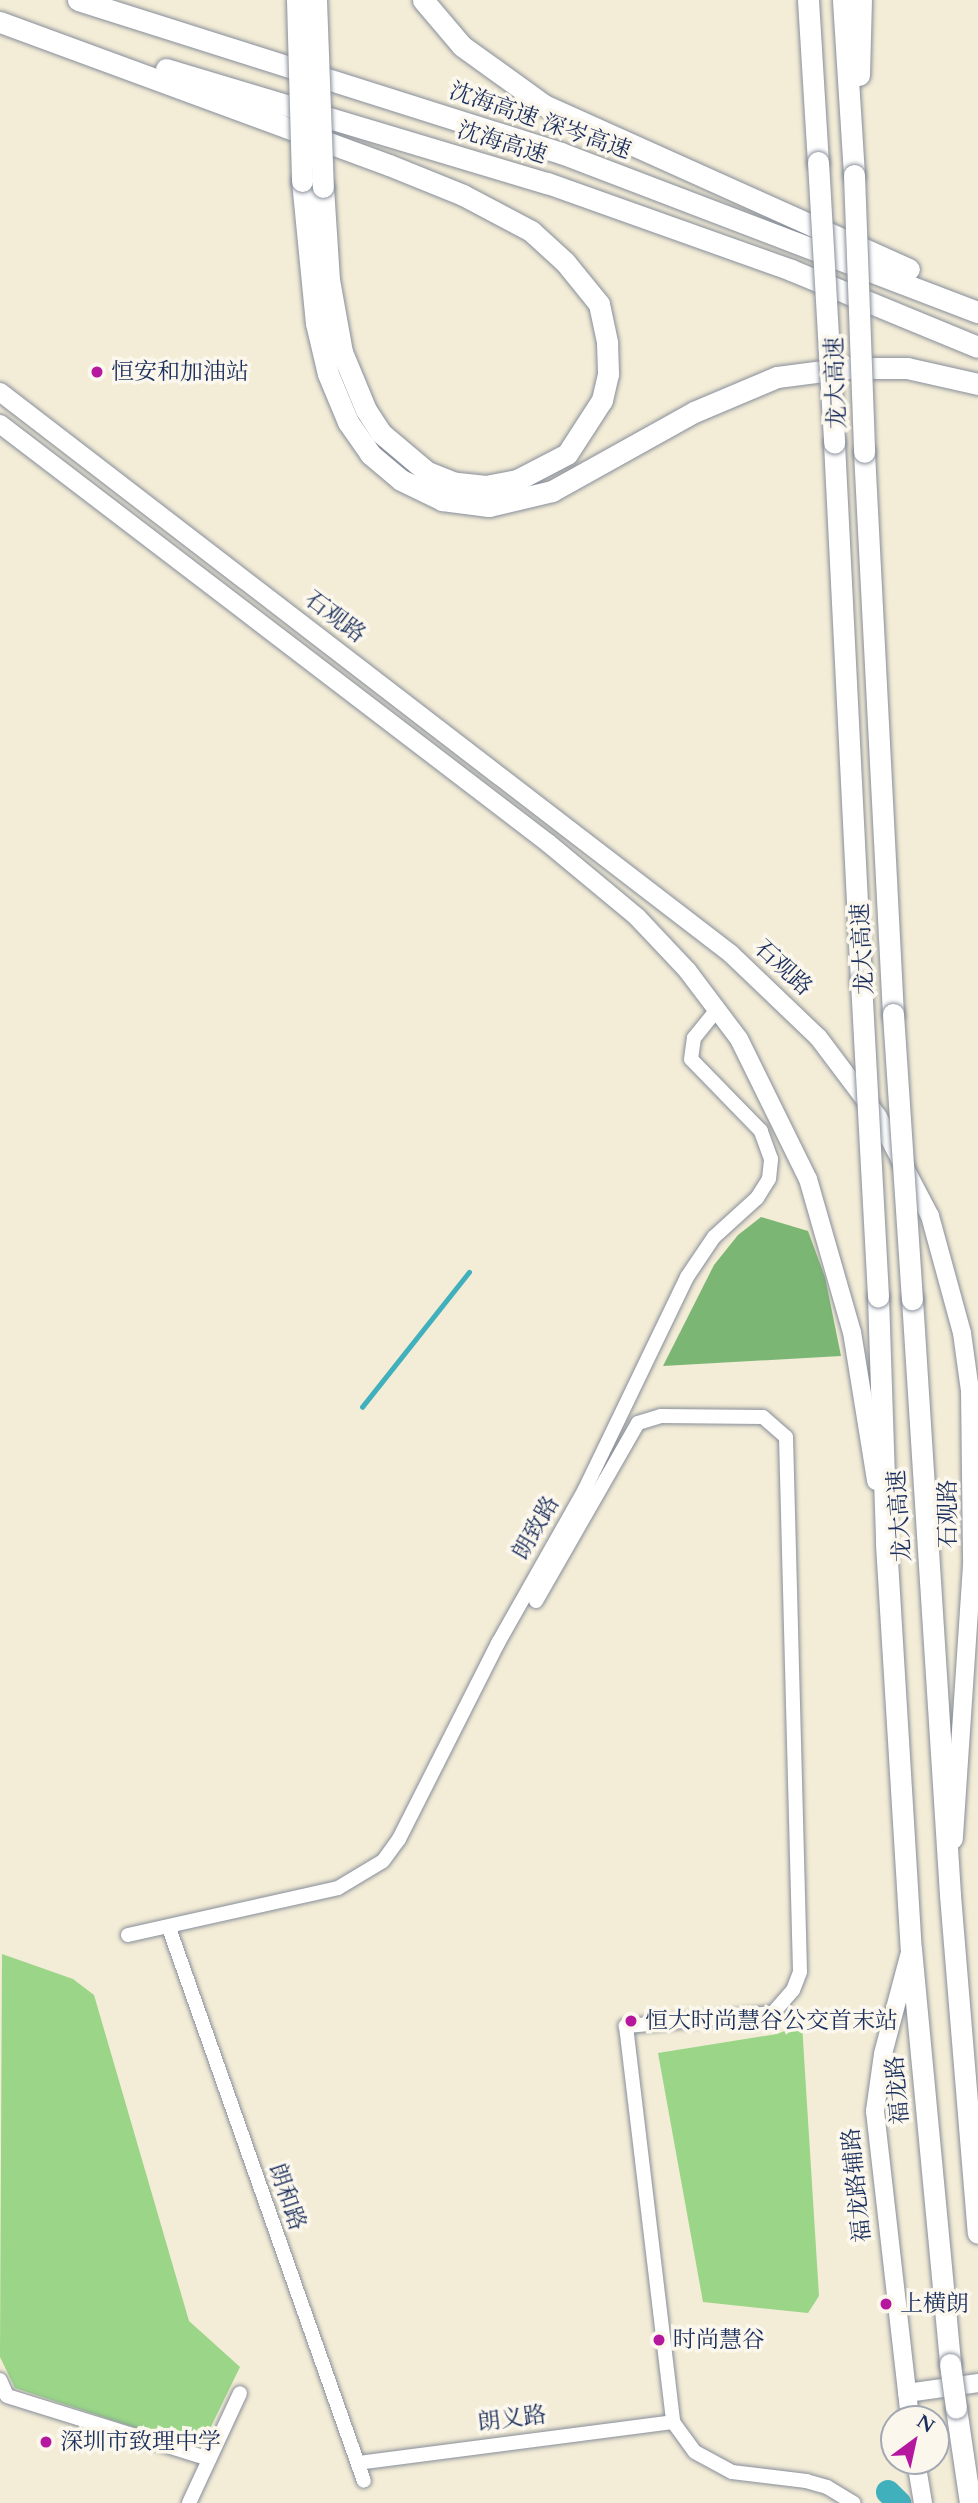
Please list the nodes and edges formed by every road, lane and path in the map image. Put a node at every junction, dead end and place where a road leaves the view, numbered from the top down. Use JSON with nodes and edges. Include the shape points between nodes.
{"nodes":[{"id":1,"x":78,"y":0,"type":"edge"},
{"id":2,"x":296,"y":0,"type":"edge"},
{"id":3,"x":316,"y":0,"type":"edge"},
{"id":4,"x":423,"y":0,"type":"edge"},
{"id":5,"x":802,"y":0,"type":"edge"},
{"id":6,"x":808,"y":0,"type":"edge"},
{"id":7,"x":843,"y":0,"type":"edge"},
{"id":8,"x":861,"y":0,"type":"edge"},
{"id":9,"x":0,"y":21,"type":"edge"},
{"id":10,"x":811,"y":64,"type":"junction"},
{"id":11,"x":854,"y":175,"type":"junction"},
{"id":12,"x":978,"y":298,"type":"edge"},
{"id":13,"x":978,"y":312,"type":"edge"},
{"id":14,"x":978,"y":347,"type":"edge"},
{"id":15,"x":978,"y":384,"type":"edge"},
{"id":16,"x":0,"y":392,"type":"edge"},
{"id":17,"x":0,"y":424,"type":"edge"},
{"id":18,"x":44,"y":426,"type":"junction"},
{"id":19,"x":29,"y":446,"type":"junction"},
{"id":20,"x":718,"y":1008,"type":"junction"},
{"id":21,"x":886,"y":1544,"type":"junction"},
{"id":22,"x":536,"y":1601,"type":"dead end"},
{"id":23,"x":950,"y":1895,"type":"junction"},
{"id":24,"x":169,"y":1928,"type":"junction"},
{"id":25,"x":128,"y":1936,"type":"dead end"},
{"id":26,"x":911,"y":1949,"type":"junction"},
{"id":27,"x":978,"y":2072,"type":"edge"},
{"id":28,"x":966,"y":2090,"type":"junction"},
{"id":29,"x":978,"y":2233,"type":"edge"},
{"id":30,"x":0,"y":2380,"type":"edge"},
{"id":31,"x":978,"y":2383,"type":"edge"},
{"id":32,"x":240,"y":2393,"type":"dead end"},
{"id":33,"x":907,"y":2393,"type":"junction"},
{"id":34,"x":908,"y":2405,"type":"edge"},
{"id":35,"x":673,"y":2422,"type":"junction"},
{"id":36,"x":209,"y":2459,"type":"junction"},
{"id":37,"x":358,"y":2463,"type":"junction"},
{"id":38,"x":918,"y":2475,"type":"edge"},
{"id":39,"x":364,"y":2481,"type":"dead end"},
{"id":40,"x":189,"y":2503,"type":"edge"},
{"id":41,"x":854,"y":2503,"type":"edge"},
{"id":42,"x":923,"y":2503,"type":"edge"},
{"id":43,"x":970,"y":2503,"type":"edge"}],
"edges":[{"from":1,"to":13,"type":"highway","name":"沈海高速 深岑高速","via":[[561,153]]},
{"from":2,"to":15,"type":"highway","bridge":true,"via":[[302,181],[316,323],[328,374],[348,422],[380,463],[401,480],[442,500],[489,506],[552,491],[694,412],[777,377],[846,368],[907,368]]},
{"from":3,"to":9,"type":"highway","bridge":true,"via":[[323,187],[329,280],[342,352],[366,410],[381,433],[418,466],[455,484],[517,480],[567,454],[602,400],[608,374],[599,304],[565,262],[531,231],[463,195],[389,165]]},
{"from":4,"to":12,"type":"highway","via":[[461,46],[544,105]]},
{"from":5,"to":10,"type":"highway"},
{"from":6,"to":10,"type":"highway","name":"龙大高速"},
{"from":7,"to":11,"type":"highway","name":"龙大高速"},
{"from":8,"to":11,"type":"highway"},
{"from":9,"to":14,"type":"highway","name":"沈海高速","via":[[547,183],[779,266]]},
{"from":10,"to":21,"type":"highway","name":"龙大高速","bridge":true,"via":[[878,1297]]},
{"from":11,"to":23,"type":"highway","name":"龙大高速","bridge":true,"via":[[893,1014]]},
{"from":16,"to":18,"type":"main road","name":"石观路"},
{"from":17,"to":19,"type":"main road"},
{"from":18,"to":19,"type":"main road"},
{"from":18,"to":23,"type":"main road","name":"石观路","via":[[731,954],[818,1037],[878,1116],[930,1216],[962,1333],[970,1391],[972,1565]]},
{"from":19,"to":20,"type":"main road","via":[[548,843],[637,917]]},
{"from":20,"to":21,"type":"main road","via":[[764,1084],[808,1179],[852,1332]]},
{"from":20,"to":24,"type":"street","name":"朗致路","via":[[694,1038],[691,1059],[761,1131],[771,1159],[769,1179],[757,1198],[714,1237],[687,1277],[584,1492],[498,1643],[399,1839],[383,1861],[338,1888]]},
{"from":21,"to":26,"type":"highway","name":"福龙路"},
{"from":22,"to":35,"type":"street","via":[[639,1423],[661,1416],[763,1417],[786,1437],[800,1972],[793,1990],[773,2013],[626,2026]]},
{"from":23,"to":28,"type":"highway"},
{"from":24,"to":25,"type":"street","name":"朗致路"},
{"from":24,"to":37,"type":"street","name":"朗和路"},
{"from":26,"to":33,"type":"main road","name":"福龙路辅路","via":[[883,2054],[875,2111]]},
{"from":26,"to":43,"type":"highway","name":"福龙路","bridge":true,"via":[[950,2364]]},
{"from":27,"to":28,"type":"highway"},
{"from":28,"to":29,"type":"highway"},
{"from":30,"to":36,"type":"street","via":[[7,2396]]},
{"from":31,"to":33,"type":"main road"},
{"from":32,"to":36,"type":"street"},
{"from":33,"to":34,"type":"main road","name":"福龙路辅路"},
{"from":35,"to":37,"type":"street","name":"朗义路"},
{"from":35,"to":41,"type":"street","via":[[695,2452],[732,2472],[806,2481]]},
{"from":36,"to":40,"type":"street"},
{"from":37,"to":39,"type":"street","name":"朗和路"},
{"from":38,"to":42,"type":"main road"}]}
